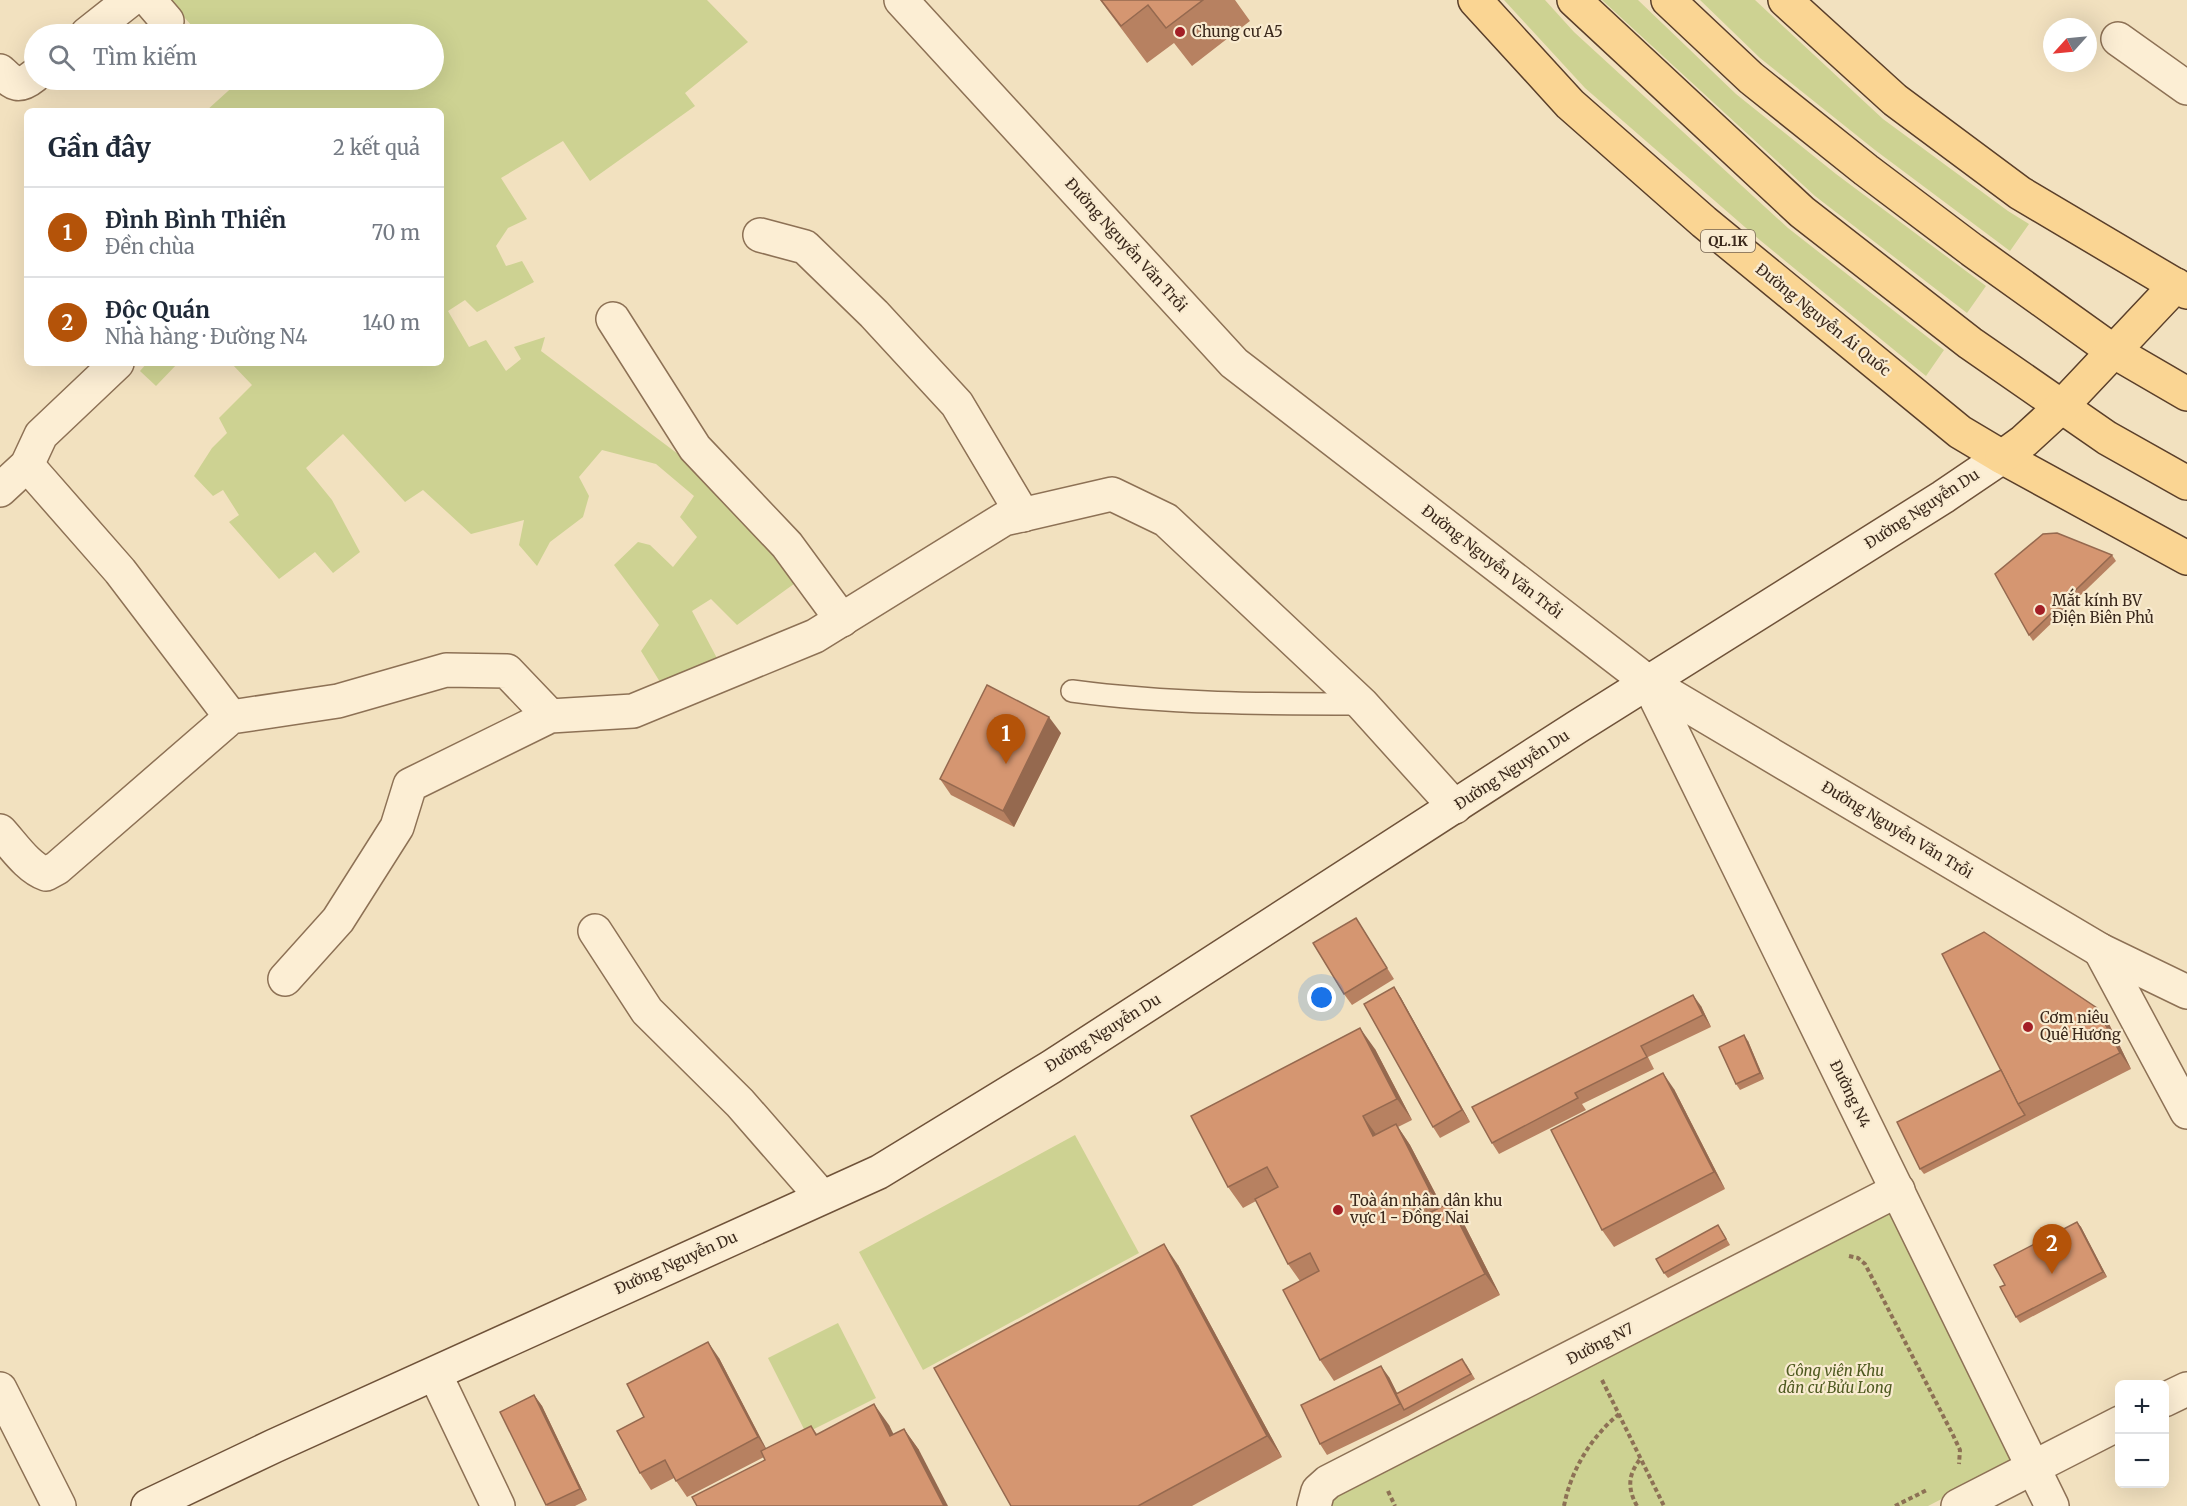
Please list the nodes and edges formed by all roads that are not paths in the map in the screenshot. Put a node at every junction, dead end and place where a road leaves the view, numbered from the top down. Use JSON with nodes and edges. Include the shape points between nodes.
{"nodes":[{"id":1,"x":130,"y":0,"type":"edge"},
{"id":2,"x":902,"y":0,"type":"edge"},
{"id":3,"x":1475,"y":0,"type":"edge"},
{"id":4,"x":1574,"y":0,"type":"edge"},
{"id":5,"x":1668,"y":0,"type":"edge"},
{"id":6,"x":1785,"y":0,"type":"edge"},
{"id":7,"x":100,"y":24,"type":"edge"},
{"id":8,"x":2118,"y":39,"type":"dead end"},
{"id":9,"x":0,"y":71,"type":"edge"},
{"id":10,"x":24,"y":83,"type":"edge"},
{"id":11,"x":2187,"y":88,"type":"edge"},
{"id":12,"x":760,"y":235,"type":"dead end"},
{"id":13,"x":2183,"y":285,"type":"edge"},
{"id":14,"x":613,"y":319,"type":"dead end"},
{"id":15,"x":2113,"y":351,"type":"junction"},
{"id":16,"x":114,"y":366,"type":"edge"},
{"id":17,"x":2187,"y":394,"type":"edge"},
{"id":18,"x":2061,"y":407,"type":"junction"},
{"id":19,"x":2002,"y":457,"type":"junction"},
{"id":20,"x":27,"y":465,"type":"junction"},
{"id":21,"x":2187,"y":483,"type":"edge"},
{"id":22,"x":0,"y":490,"type":"edge"},
{"id":23,"x":1023,"y":515,"type":"junction"},
{"id":24,"x":2187,"y":558,"type":"edge"},
{"id":25,"x":842,"y":620,"type":"junction"},
{"id":26,"x":1648,"y":682,"type":"junction"},
{"id":27,"x":1072,"y":691,"type":"dead end"},
{"id":28,"x":1362,"y":704,"type":"junction"},
{"id":29,"x":550,"y":716,"type":"junction"},
{"id":30,"x":231,"y":717,"type":"junction"},
{"id":31,"x":1455,"y":807,"type":"junction"},
{"id":32,"x":0,"y":831,"type":"edge"},
{"id":33,"x":595,"y":931,"type":"dead end"},
{"id":34,"x":2100,"y":950,"type":"junction"},
{"id":35,"x":285,"y":979,"type":"dead end"},
{"id":36,"x":2187,"y":992,"type":"edge"},
{"id":37,"x":2187,"y":1112,"type":"edge"},
{"id":38,"x":1898,"y":1190,"type":"junction"},
{"id":39,"x":822,"y":1197,"type":"junction"},
{"id":40,"x":435,"y":1374,"type":"junction"},
{"id":41,"x":0,"y":1389,"type":"edge"},
{"id":42,"x":2187,"y":1389,"type":"edge"},
{"id":43,"x":2169,"y":1398,"type":"edge"},
{"id":44,"x":2115,"y":1426,"type":"edge"},
{"id":45,"x":2033,"y":1467,"type":"junction"},
{"id":46,"x":1947,"y":1496,"type":"edge"},
{"id":47,"x":59,"y":1506,"type":"edge"},
{"id":48,"x":148,"y":1506,"type":"edge"},
{"id":49,"x":498,"y":1506,"type":"edge"},
{"id":50,"x":1314,"y":1506,"type":"edge"},
{"id":51,"x":2052,"y":1506,"type":"edge"}],
"edges":[{"from":1,"to":7,"type":"street"},
{"from":2,"to":26,"type":"street","name":"Đường Nguyễn Văn Trỗi","via":[[1234,363]]},
{"from":3,"to":19,"type":"main road","name":"Đường Nguyễn Ái Quốc","number":"QL.1K","via":[[1570,104],[1704,222],[1960,432]]},
{"from":4,"to":18,"type":"main road","via":[[1802,212],[1970,343]]},
{"from":5,"to":15,"type":"main road","via":[[1751,78],[1866,170]]},
{"from":6,"to":13,"type":"main road","via":[[1895,100],[2020,193]]},
{"from":8,"to":11,"type":"street"},
{"from":9,"to":10,"type":"street","via":[[13,83]]},
{"from":12,"to":23,"type":"street","via":[[805,247],[874,314],[957,404]]},
{"from":13,"to":15,"type":"main road"},
{"from":14,"to":25,"type":"street","via":[[695,448],[787,544]]},
{"from":15,"to":17,"type":"main road"},
{"from":15,"to":18,"type":"main road"},
{"from":16,"to":20,"type":"street","via":[[41,435]]},
{"from":18,"to":19,"type":"main road"},
{"from":18,"to":21,"type":"main road"},
{"from":19,"to":24,"type":"main road","name":"Đường Nguyễn Ái Quốc","number":"QL.1K"},
{"from":19,"to":26,"type":"street","name":"Đường Nguyễn Du"},
{"from":20,"to":22,"type":"street"},
{"from":20,"to":30,"type":"street","via":[[120,571]]},
{"from":23,"to":25,"type":"street","via":[[1004,519]]},
{"from":23,"to":28,"type":"street","via":[[1112,494],[1167,520]]},
{"from":25,"to":29,"type":"street","via":[[815,636],[633,711]]},
{"from":26,"to":31,"type":"street","name":"Đường Nguyễn Du"},
{"from":26,"to":34,"type":"street","name":"Đường Nguyễn Văn Trỗi"},
{"from":26,"to":38,"type":"street","name":"Đường N4"},
{"from":27,"to":28,"type":"lane","via":[[1233,705]]},
{"from":28,"to":31,"type":"street"},
{"from":29,"to":30,"type":"street","via":[[507,670],[446,670],[338,701]]},
{"from":29,"to":35,"type":"street","via":[[410,785],[397,827],[339,920]]},
{"from":30,"to":32,"type":"street","via":[[52,872],[40,872]]},
{"from":31,"to":39,"type":"street","name":"Đường Nguyễn Du","via":[[879,1172]]},
{"from":33,"to":39,"type":"street","via":[[647,1011],[740,1102]]},
{"from":34,"to":36,"type":"street","name":"Đường Nguyễn Văn Trỗi"},
{"from":34,"to":37,"type":"street"},
{"from":38,"to":45,"type":"street","name":"Đường N4"},
{"from":38,"to":50,"type":"street","name":"Đường N7","via":[[1328,1482],[1318,1491]]},
{"from":39,"to":40,"type":"street","name":"Đường Nguyễn Du"},
{"from":40,"to":48,"type":"street","name":"Đường Nguyễn Du"},
{"from":40,"to":49,"type":"street"},
{"from":41,"to":47,"type":"street"},
{"from":42,"to":43,"type":"street"},
{"from":44,"to":45,"type":"street"},
{"from":45,"to":46,"type":"street"},
{"from":45,"to":51,"type":"street","name":"Đường N4"}]}
